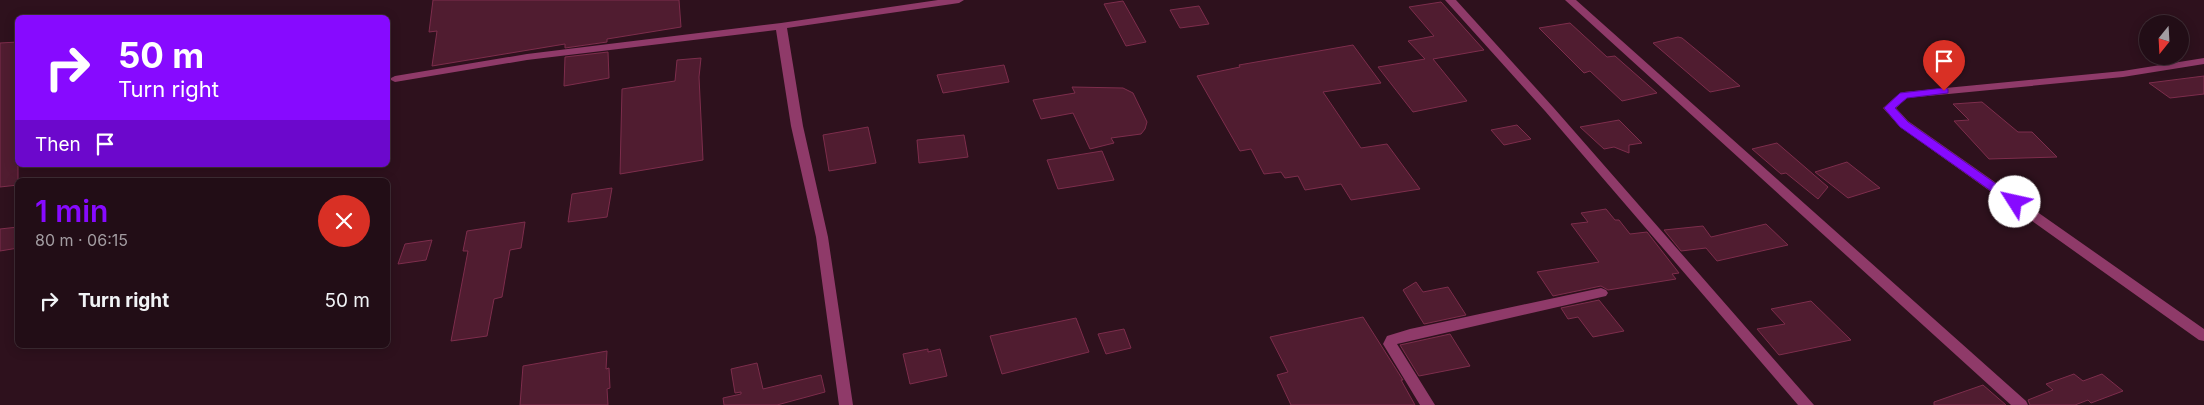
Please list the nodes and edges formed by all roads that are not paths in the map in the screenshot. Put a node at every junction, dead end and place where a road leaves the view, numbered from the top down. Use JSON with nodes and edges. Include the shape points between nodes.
{"nodes":[{"id":1,"x":959,"y":0,"type":"edge"},
{"id":2,"x":1450,"y":0,"type":"edge"},
{"id":3,"x":1570,"y":0,"type":"edge"},
{"id":4,"x":781,"y":26,"type":"junction"},
{"id":5,"x":2204,"y":61,"type":"edge"},
{"id":6,"x":395,"y":79,"type":"dead end"},
{"id":7,"x":1601,"y":293,"type":"dead end"},
{"id":8,"x":2204,"y":336,"type":"edge"},
{"id":9,"x":846,"y":405,"type":"edge"},
{"id":10,"x":1428,"y":405,"type":"edge"},
{"id":11,"x":1807,"y":405,"type":"edge"},
{"id":12,"x":2021,"y":405,"type":"edge"}],
"edges":[{"from":1,"to":4,"type":"street"},
{"from":2,"to":11,"type":"street"},
{"from":3,"to":12,"type":"street"},
{"from":4,"to":6,"type":"street","via":[[527,57]]},
{"from":4,"to":9,"type":"street","via":[[797,126],[822,237]]},
{"from":5,"to":8,"type":"street","via":[[2123,74],[1904,95],[1889,108],[1904,124]]},
{"from":7,"to":10,"type":"street","via":[[1392,340],[1390,344]]}]}
